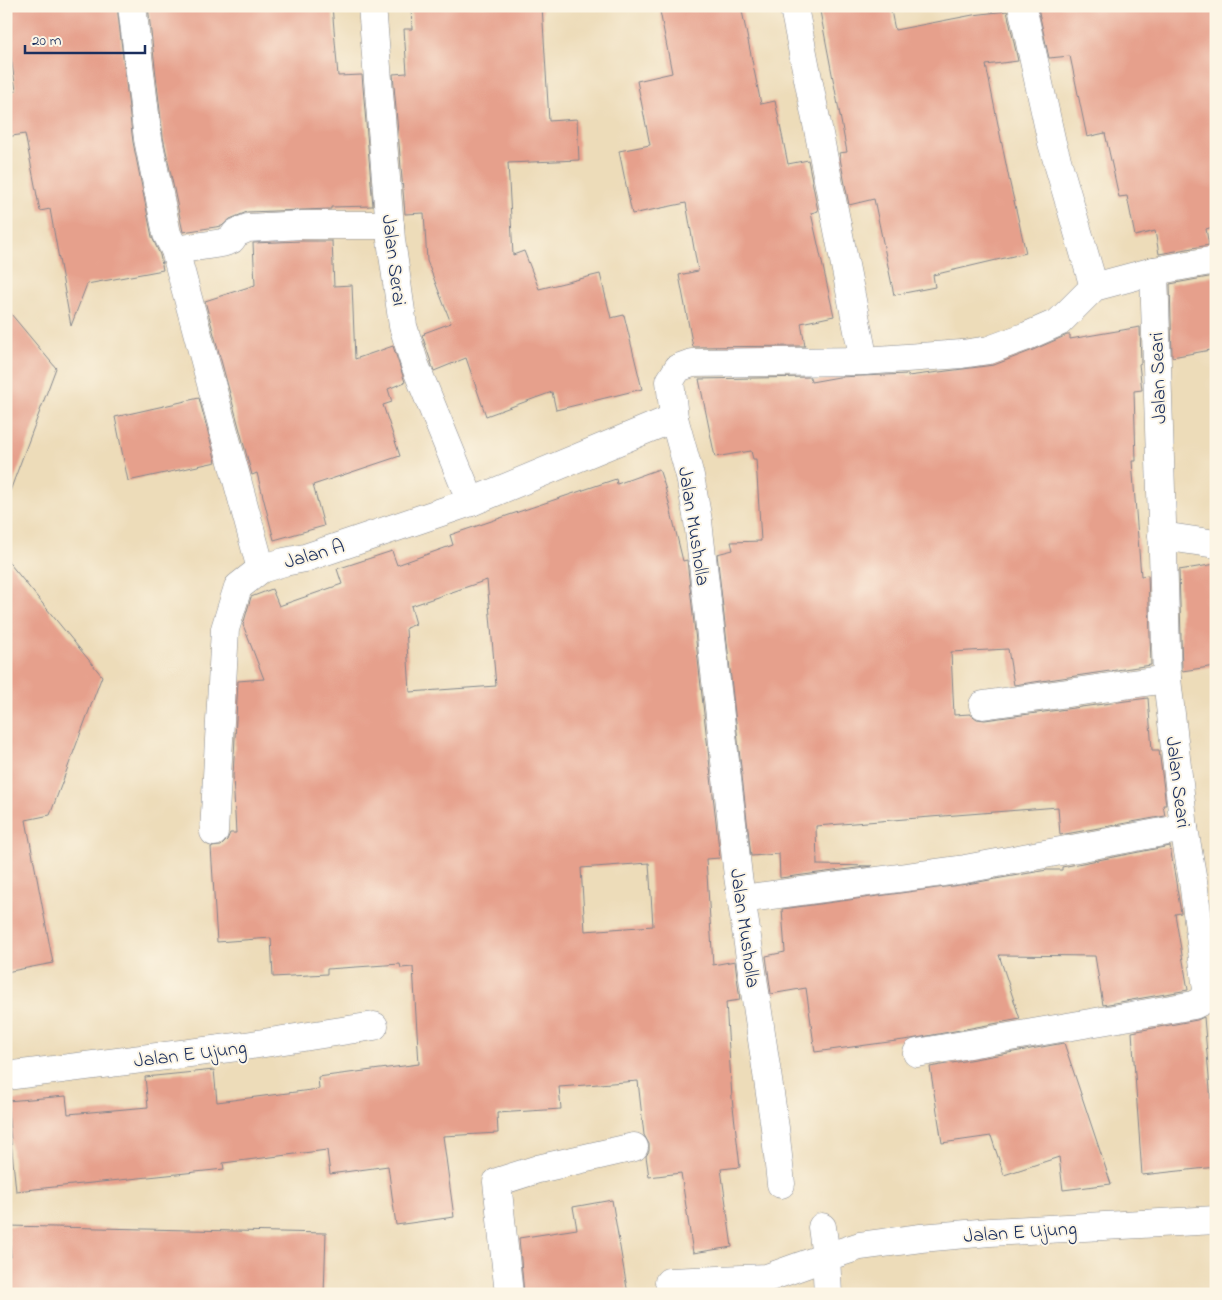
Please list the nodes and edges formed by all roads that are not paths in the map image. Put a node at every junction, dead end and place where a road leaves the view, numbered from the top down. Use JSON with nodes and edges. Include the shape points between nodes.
{"nodes":[{"id":1,"x":132,"y":6,"type":"edge"},
{"id":2,"x":372,"y":6,"type":"edge"},
{"id":3,"x":1022,"y":6,"type":"edge"},
{"id":4,"x":795,"y":13,"type":"dead end"},
{"id":5,"x":390,"y":224,"type":"junction"},
{"id":6,"x":176,"y":250,"type":"junction"},
{"id":7,"x":1216,"y":260,"type":"edge"},
{"id":8,"x":1154,"y":272,"type":"junction"},
{"id":9,"x":1094,"y":287,"type":"junction"},
{"id":10,"x":864,"y":360,"type":"junction"},
{"id":11,"x":674,"y":418,"type":"junction"},
{"id":12,"x":470,"y":502,"type":"junction"},
{"id":13,"x":1162,"y":536,"type":"junction"},
{"id":14,"x":1216,"y":544,"type":"edge"},
{"id":15,"x":261,"y":569,"type":"junction"},
{"id":16,"x":1167,"y":679,"type":"junction"},
{"id":17,"x":983,"y":705,"type":"dead end"},
{"id":18,"x":1184,"y":828,"type":"junction"},
{"id":19,"x":214,"y":832,"type":"dead end"},
{"id":20,"x":742,"y":899,"type":"junction"},
{"id":21,"x":374,"y":1026,"type":"dead end"},
{"id":22,"x":917,"y":1053,"type":"dead end"},
{"id":23,"x":6,"y":1076,"type":"edge"},
{"id":24,"x":634,"y":1147,"type":"dead end"},
{"id":25,"x":781,"y":1184,"type":"dead end"},
{"id":26,"x":1216,"y":1220,"type":"edge"},
{"id":27,"x":822,"y":1228,"type":"dead end"},
{"id":28,"x":826,"y":1257,"type":"junction"},
{"id":29,"x":669,"y":1282,"type":"dead end"},
{"id":30,"x":510,"y":1294,"type":"edge"},
{"id":31,"x":828,"y":1294,"type":"edge"}],
"edges":[{"from":1,"to":6,"type":"street","name":"Jalan A","via":[[148,139],[167,234]]},
{"from":2,"to":5,"type":"street","name":"Jalan Serai"},
{"from":3,"to":9,"type":"street","via":[[1052,143]]},
{"from":4,"to":10,"type":"street"},
{"from":5,"to":6,"type":"street","via":[[248,228],[222,243]]},
{"from":5,"to":12,"type":"street","name":"Jalan Serai","via":[[403,326],[415,365]]},
{"from":6,"to":15,"type":"street","name":"Jalan A"},
{"from":7,"to":8,"type":"street"},
{"from":8,"to":9,"type":"street"},
{"from":8,"to":13,"type":"street","name":"Jalan Seari"},
{"from":9,"to":10,"type":"street","name":"Jalan Musholla","via":[[1059,322],[989,350]]},
{"from":10,"to":11,"type":"street","name":"Jalan Musholla","via":[[692,362],[678,368],[670,381]]},
{"from":11,"to":12,"type":"street","name":"Jalan A"},
{"from":11,"to":20,"type":"street","name":"Jalan Musholla","via":[[698,521]]},
{"from":12,"to":15,"type":"street","name":"Jalan A","via":[[305,558]]},
{"from":13,"to":14,"type":"street"},
{"from":13,"to":16,"type":"street","name":"Jalan Seari"},
{"from":15,"to":19,"type":"street","via":[[238,587],[225,629]]},
{"from":16,"to":17,"type":"street"},
{"from":16,"to":18,"type":"street","name":"Jalan Seari"},
{"from":18,"to":20,"type":"street","via":[[965,869]]},
{"from":18,"to":22,"type":"street","name":"Jalan Seari","via":[[1207,990],[1204,1000],[1194,1005]]},
{"from":20,"to":25,"type":"street","name":"Jalan Musholla"},
{"from":21,"to":23,"type":"street","name":"Jalan E Ujung"},
{"from":24,"to":30,"type":"street","via":[[497,1182]]},
{"from":26,"to":28,"type":"street","name":"Jalan E Ujung","via":[[921,1238],[860,1246]]},
{"from":27,"to":28,"type":"street"},
{"from":28,"to":29,"type":"street","name":"Jalan E Ujung","via":[[767,1278]]},
{"from":28,"to":31,"type":"street"}]}
